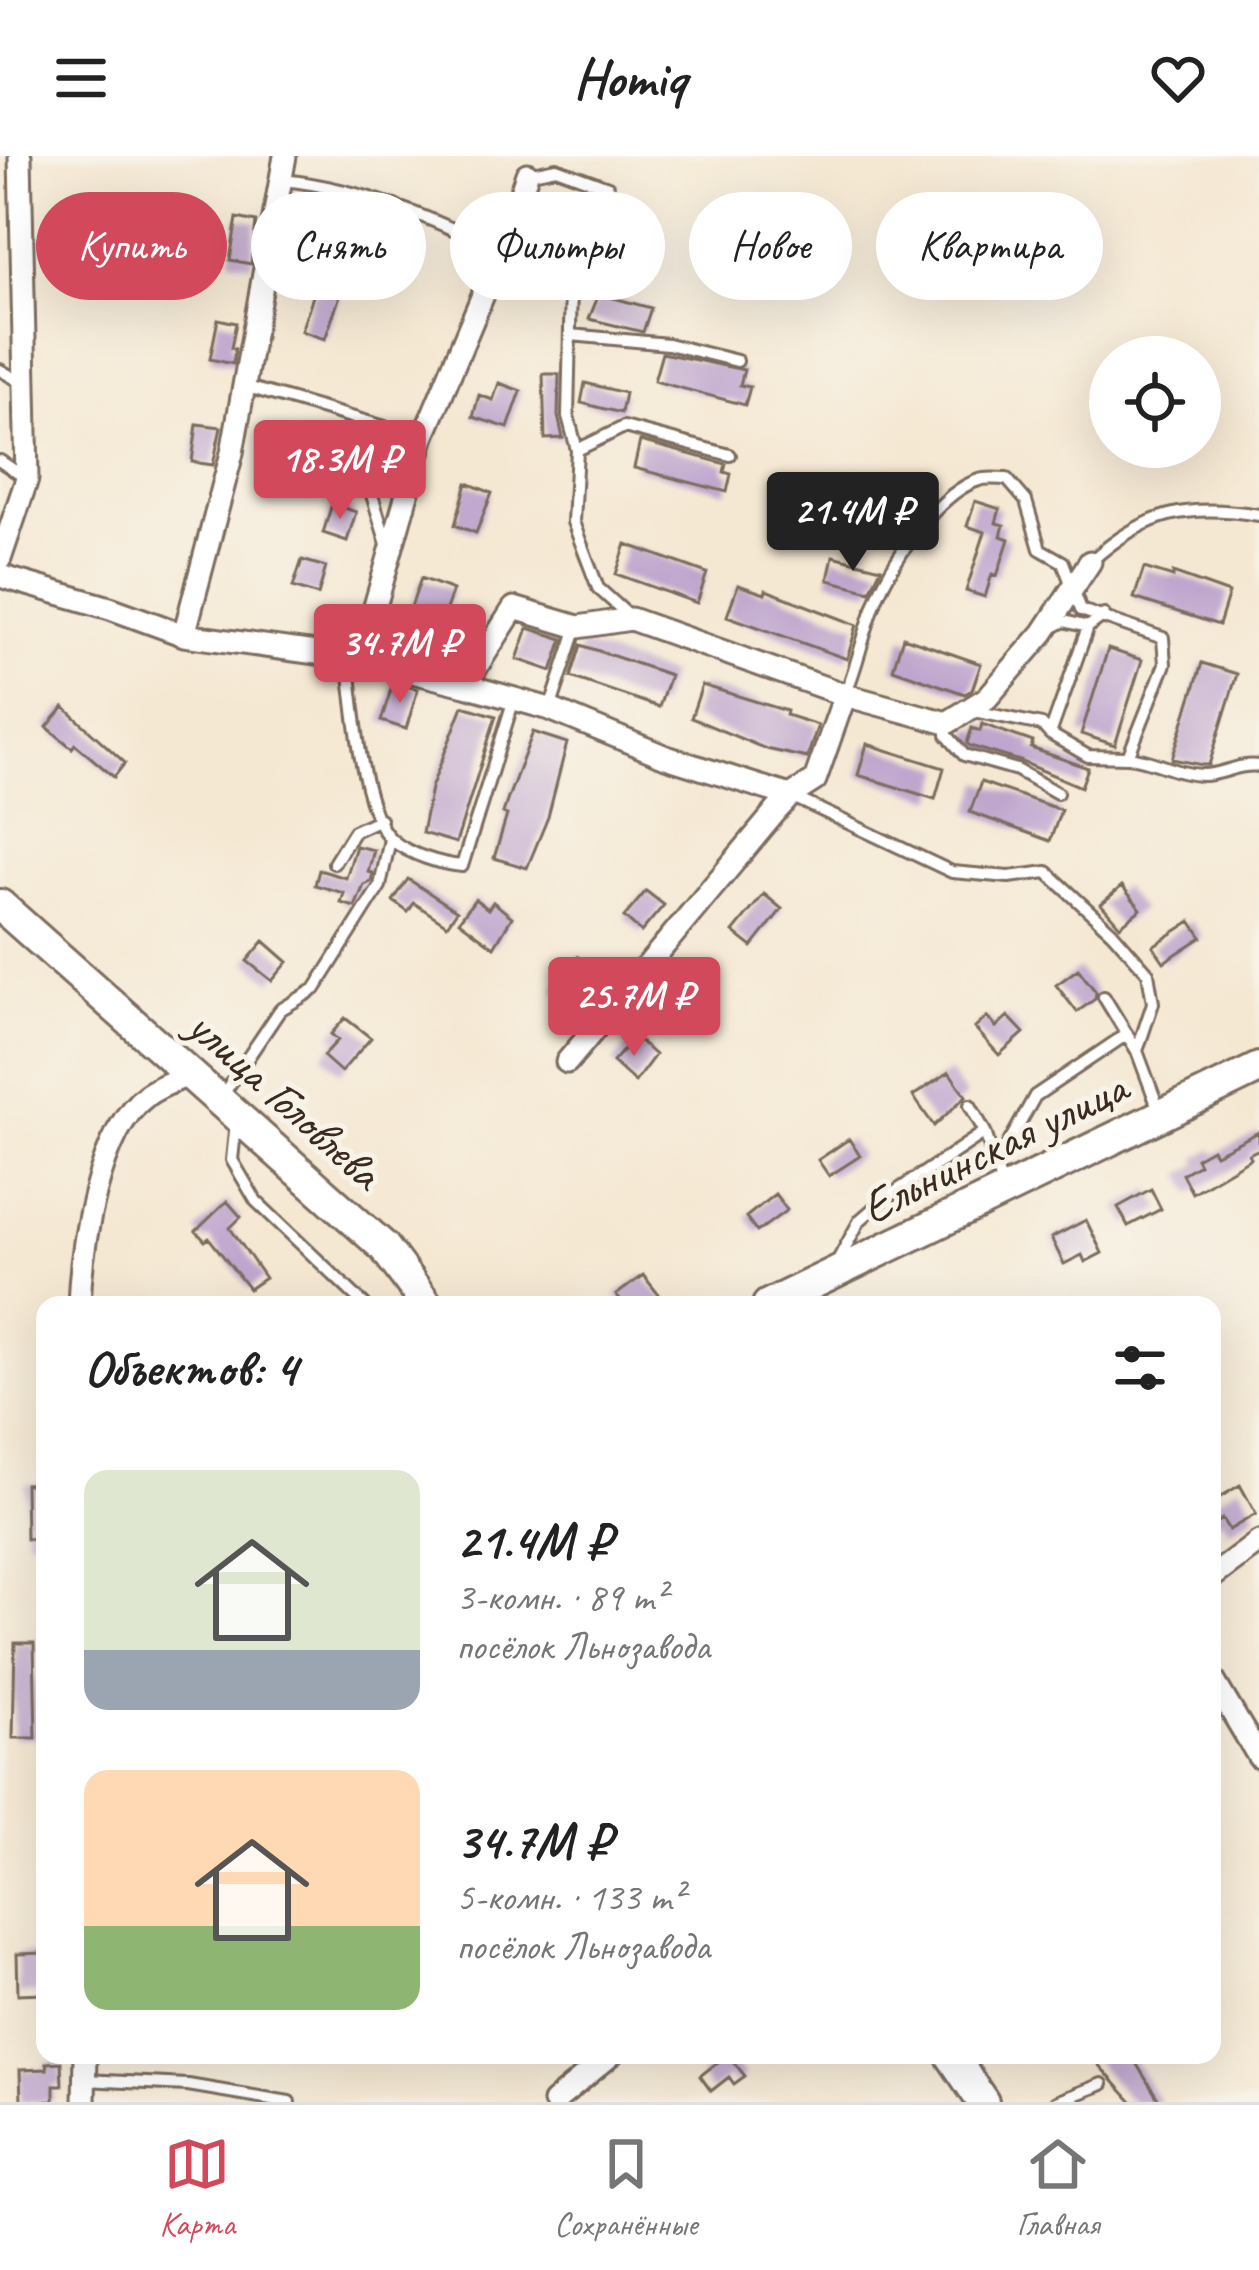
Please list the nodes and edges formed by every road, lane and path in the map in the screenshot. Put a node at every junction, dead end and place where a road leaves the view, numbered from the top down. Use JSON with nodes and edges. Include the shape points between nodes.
{"nodes":[{"id":1,"x":20,"y":156,"type":"edge"},
{"id":2,"x":285,"y":156,"type":"edge"},
{"id":3,"x":526,"y":174,"type":"joint"},
{"id":4,"x":281,"y":180,"type":"junction"},
{"id":5,"x":608,"y":187,"type":"dead end"},
{"id":6,"x":333,"y":192,"type":"edge"},
{"id":7,"x":520,"y":192,"type":"edge"},
{"id":8,"x":482,"y":300,"type":"edge"},
{"id":9,"x":571,"y":300,"type":"edge"},
{"id":10,"x":571,"y":335,"type":"junction"},
{"id":11,"x":737,"y":361,"type":"dead end"},
{"id":12,"x":0,"y":370,"type":"edge"},
{"id":13,"x":26,"y":385,"type":"junction"},
{"id":14,"x":244,"y":386,"type":"junction"},
{"id":15,"x":374,"y":424,"type":"junction"},
{"id":16,"x":423,"y":438,"type":"junction"},
{"id":17,"x":577,"y":450,"type":"junction"},
{"id":18,"x":730,"y":455,"type":"dead end"},
{"id":19,"x":0,"y":461,"type":"edge"},
{"id":20,"x":27,"y":479,"type":"junction"},
{"id":21,"x":1259,"y":514,"type":"edge"},
{"id":22,"x":388,"y":549,"type":"junction"},
{"id":23,"x":0,"y":559,"type":"edge"},
{"id":24,"x":1090,"y":562,"type":"joint"},
{"id":25,"x":0,"y":576,"type":"edge"},
{"id":26,"x":1071,"y":591,"type":"junction"},
{"id":27,"x":1104,"y":615,"type":"junction"},
{"id":28,"x":631,"y":619,"type":"junction"},
{"id":29,"x":578,"y":627,"type":"junction"},
{"id":30,"x":1088,"y":627,"type":"junction"},
{"id":31,"x":1043,"y":633,"type":"junction"},
{"id":32,"x":184,"y":635,"type":"junction"},
{"id":33,"x":354,"y":658,"type":"junction"},
{"id":34,"x":466,"y":686,"type":"junction"},
{"id":35,"x":854,"y":698,"type":"junction"},
{"id":36,"x":514,"y":699,"type":"junction"},
{"id":37,"x":550,"y":710,"type":"junction"},
{"id":38,"x":969,"y":710,"type":"junction"},
{"id":39,"x":947,"y":723,"type":"junction"},
{"id":40,"x":1050,"y":734,"type":"junction"},
{"id":41,"x":1128,"y":757,"type":"junction"},
{"id":42,"x":1259,"y":766,"type":"edge"},
{"id":43,"x":1057,"y":793,"type":"dead end"},
{"id":44,"x":784,"y":803,"type":"junction"},
{"id":45,"x":380,"y":819,"type":"junction"},
{"id":46,"x":390,"y":839,"type":"junction"},
{"id":47,"x":334,"y":862,"type":"dead end"},
{"id":48,"x":0,"y":905,"type":"edge"},
{"id":49,"x":1103,"y":997,"type":"dead end"},
{"id":50,"x":1126,"y":1034,"type":"junction"},
{"id":51,"x":1138,"y":1051,"type":"junction"},
{"id":52,"x":567,"y":1062,"type":"dead end"},
{"id":53,"x":1259,"y":1068,"type":"edge"},
{"id":54,"x":189,"y":1074,"type":"junction"},
{"id":55,"x":970,"y":1105,"type":"dead end"},
{"id":56,"x":228,"y":1108,"type":"junction"},
{"id":57,"x":1162,"y":1116,"type":"junction"},
{"id":58,"x":985,"y":1132,"type":"junction"},
{"id":59,"x":1000,"y":1179,"type":"junction"},
{"id":60,"x":829,"y":1276,"type":"junction"},
{"id":61,"x":79,"y":1296,"type":"edge"},
{"id":62,"x":356,"y":1296,"type":"edge"},
{"id":63,"x":420,"y":1296,"type":"edge"},
{"id":64,"x":787,"y":1296,"type":"edge"},
{"id":65,"x":1259,"y":1542,"type":"edge"},
{"id":66,"x":1221,"y":1570,"type":"edge"},
{"id":67,"x":1221,"y":1693,"type":"edge"},
{"id":68,"x":1259,"y":1757,"type":"edge"},
{"id":69,"x":600,"y":2064,"type":"edge"},
{"id":70,"x":957,"y":2064,"type":"edge"},
{"id":71,"x":1102,"y":2084,"type":"dead end"},
{"id":72,"x":84,"y":2091,"type":"edge"},
{"id":73,"x":289,"y":2102,"type":"edge"},
{"id":74,"x":554,"y":2102,"type":"edge"},
{"id":75,"x":983,"y":2102,"type":"edge"},
{"id":76,"x":1056,"y":2102,"type":"edge"}],
"edges":[{"from":1,"to":13,"type":"street"},
{"from":2,"to":4,"type":"street"},
{"from":3,"to":5,"type":"lane","via":[[556,168]]},
{"from":3,"to":7,"type":"street"},
{"from":4,"to":6,"type":"lane"},
{"from":4,"to":14,"type":"street"},
{"from":8,"to":16,"type":"street"},
{"from":9,"to":10,"type":"lane"},
{"from":10,"to":11,"type":"lane","via":[[668,344]]},
{"from":10,"to":17,"type":"lane","via":[[568,416]]},
{"from":12,"to":13,"type":"lane"},
{"from":13,"to":20,"type":"street"},
{"from":14,"to":15,"type":"lane"},
{"from":14,"to":32,"type":"street"},
{"from":15,"to":16,"type":"lane"},
{"from":15,"to":22,"type":"lane","via":[[372,495]]},
{"from":16,"to":22,"type":"street"},
{"from":17,"to":18,"type":"lane","via":[[624,428]]},
{"from":17,"to":28,"type":"lane","via":[[574,522],[598,588]]},
{"from":19,"to":20,"type":"lane"},
{"from":20,"to":23,"type":"street"},
{"from":21,"to":24,"type":"lane","via":[[1169,512]]},
{"from":22,"to":33,"type":"street"},
{"from":24,"to":26,"type":"street"},
{"from":25,"to":32,"type":"street"},
{"from":26,"to":27,"type":"lane","via":[[1081,610]]},
{"from":26,"to":31,"type":"street"},
{"from":26,"to":35,"type":"lane","via":[[1063,562],[1040,549],[1026,501],[1007,479],[979,480],[938,506],[874,603]]},
{"from":27,"to":30,"type":"lane"},
{"from":27,"to":41,"type":"lane","via":[[1163,638],[1165,664]]},
{"from":28,"to":29,"type":"street"},
{"from":28,"to":35,"type":"street"},
{"from":29,"to":34,"type":"street","via":[[514,608]]},
{"from":29,"to":37,"type":"lane"},
{"from":30,"to":31,"type":"lane","via":[[1064,621]]},
{"from":30,"to":40,"type":"lane"},
{"from":31,"to":38,"type":"street"},
{"from":32,"to":33,"type":"street"},
{"from":33,"to":34,"type":"street"},
{"from":33,"to":45,"type":"lane","via":[[367,793]]},
{"from":34,"to":36,"type":"street"},
{"from":35,"to":39,"type":"street"},
{"from":35,"to":44,"type":"street","via":[[815,780]]},
{"from":36,"to":37,"type":"street"},
{"from":36,"to":46,"type":"lane","via":[[462,866]]},
{"from":37,"to":44,"type":"street"},
{"from":38,"to":39,"type":"street"},
{"from":38,"to":40,"type":"lane","via":[[1042,725]]},
{"from":39,"to":43,"type":"lane","via":[[946,735],[964,755],[1017,770]]},
{"from":40,"to":41,"type":"lane","via":[[1088,756]]},
{"from":41,"to":42,"type":"lane","via":[[1204,776]]},
{"from":44,"to":51,"type":"lane","via":[[952,872],[1047,872],[1148,973],[1153,1003]]},
{"from":44,"to":52,"type":"street"},
{"from":45,"to":46,"type":"lane"},
{"from":45,"to":47,"type":"lane","via":[[354,831]]},
{"from":46,"to":56,"type":"lane","via":[[380,886],[315,989],[280,1010]]},
{"from":48,"to":54,"type":"main road","name":"улица Головлева"},
{"from":49,"to":50,"type":"lane"},
{"from":50,"to":51,"type":"lane"},
{"from":50,"to":59,"type":"lane","via":[[1035,1096]]},
{"from":51,"to":57,"type":"lane"},
{"from":53,"to":57,"type":"main road","name":"Ельнинская улица"},
{"from":54,"to":56,"type":"main road","name":"улица Головлева"},
{"from":54,"to":61,"type":"street","via":[[145,1096],[122,1126],[99,1180]]},
{"from":55,"to":58,"type":"lane"},
{"from":56,"to":62,"type":"lane","via":[[232,1160],[256,1201]]},
{"from":56,"to":63,"type":"main road","name":"улица Головлева","via":[[384,1247]]},
{"from":57,"to":59,"type":"main road","name":"Ельнинская улица"},
{"from":58,"to":59,"type":"lane"},
{"from":58,"to":60,"type":"lane","via":[[860,1220]]},
{"from":59,"to":60,"type":"main road","name":"Ельнинская улица"},
{"from":60,"to":64,"type":"main road","name":"Ельнинская улица"},
{"from":65,"to":66,"type":"street"},
{"from":67,"to":68,"type":"street"},
{"from":69,"to":74,"type":"street"},
{"from":70,"to":75,"type":"main road"},
{"from":71,"to":76,"type":"lane"},
{"from":72,"to":73,"type":"lane","via":[[188,2085]]}]}
